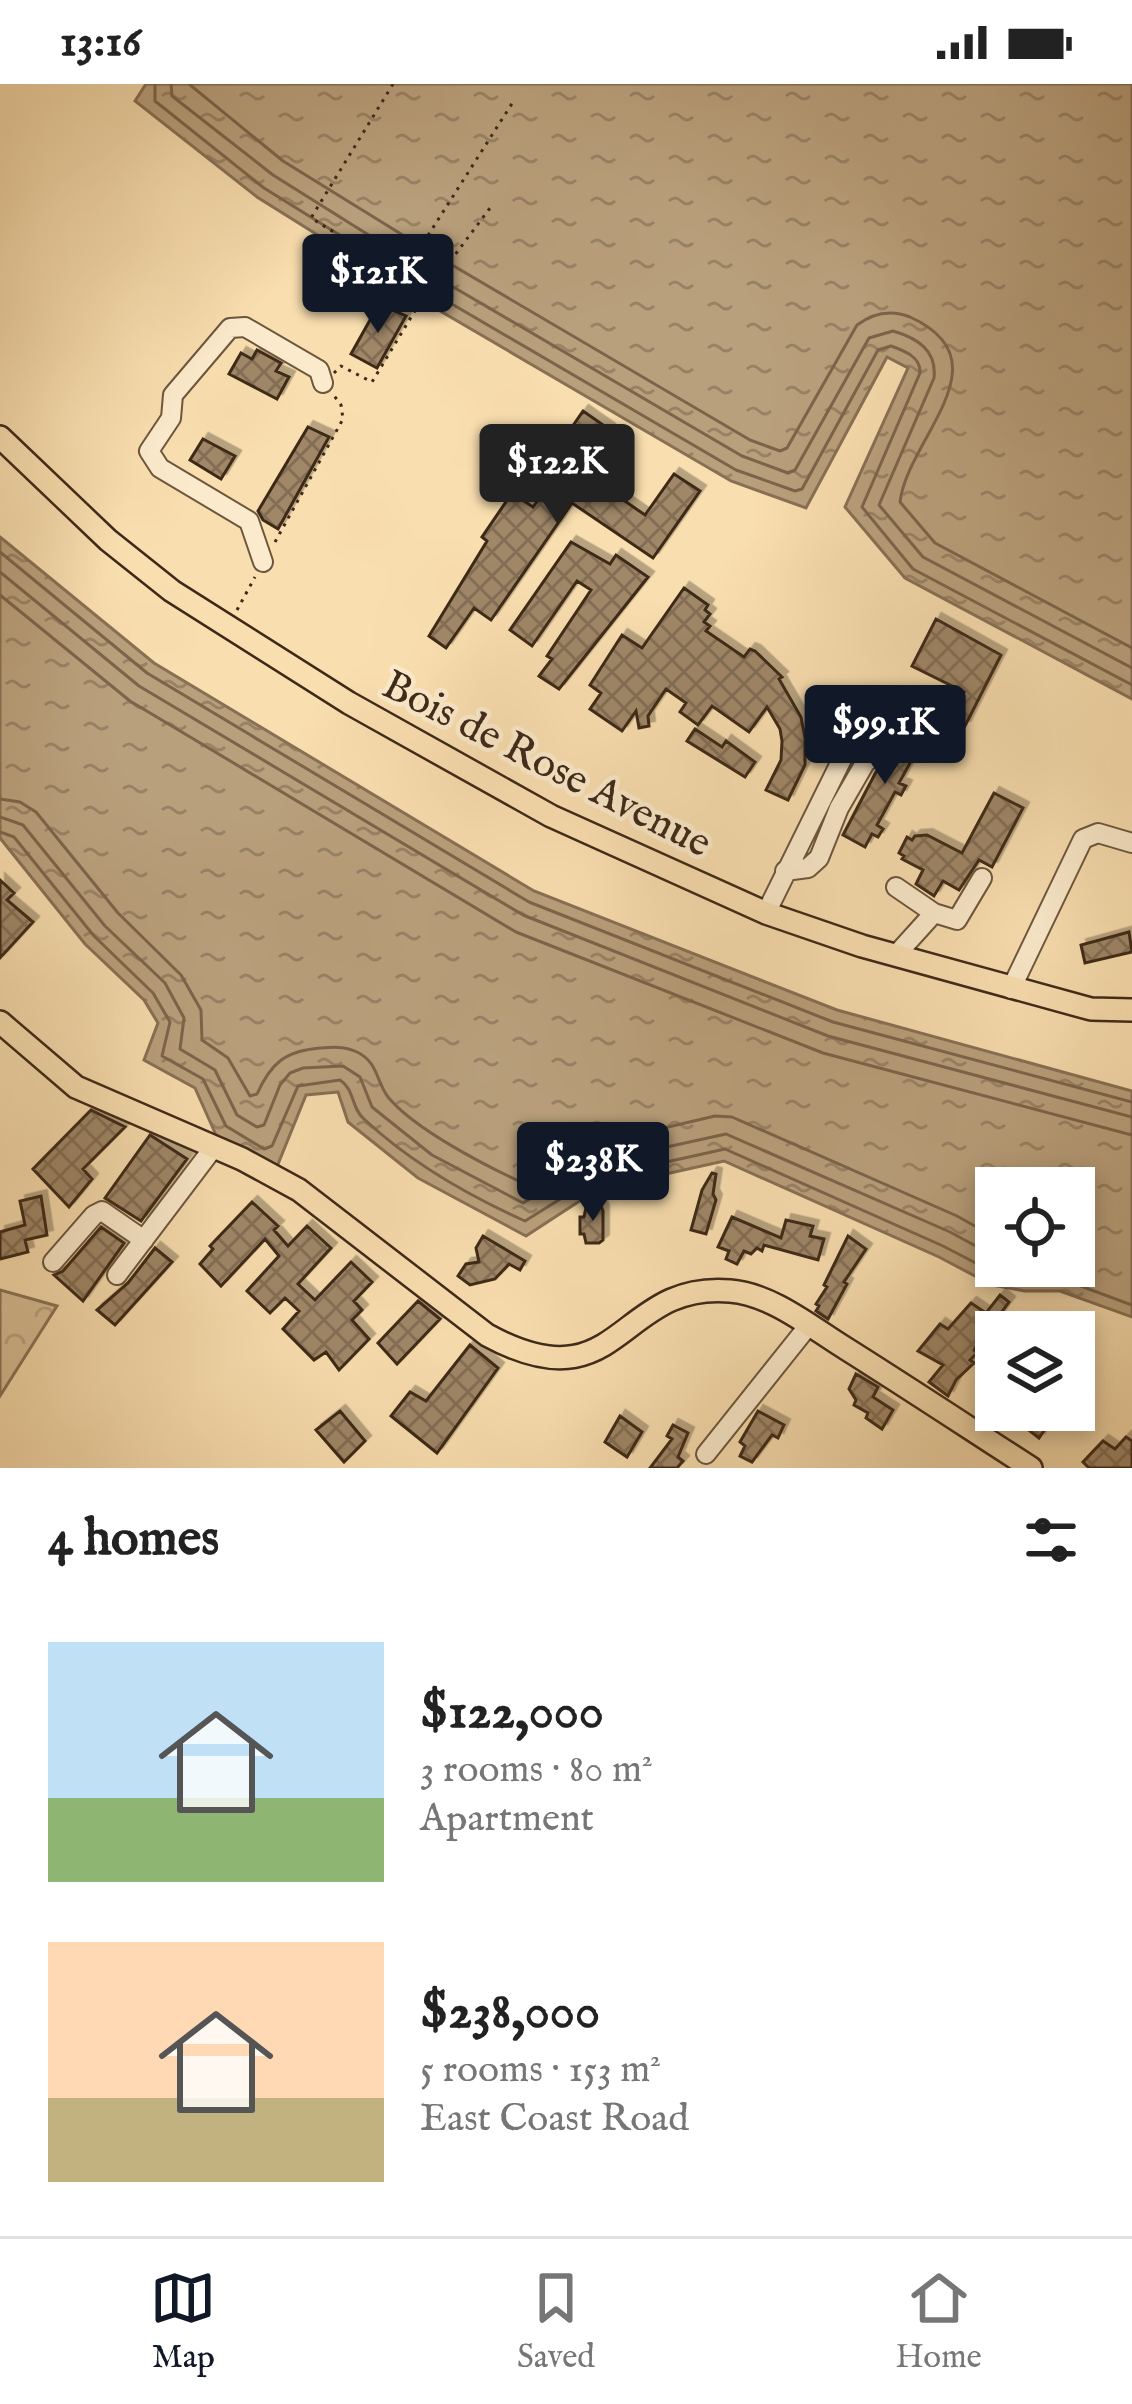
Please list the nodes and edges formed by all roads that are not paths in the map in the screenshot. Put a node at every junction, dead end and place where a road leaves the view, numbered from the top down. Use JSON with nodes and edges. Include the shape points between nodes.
{"nodes":[{"id":1,"x":323,"y":383,"type":"road end"},
{"id":2,"x":0,"y":437,"type":"edge"},
{"id":3,"x":263,"y":562,"type":"road end"},
{"id":4,"x":880,"y":749,"type":"dead end"},
{"id":5,"x":844,"y":754,"type":"dead end"},
{"id":6,"x":1132,"y":843,"type":"edge"},
{"id":7,"x":785,"y":871,"type":"junction"},
{"id":8,"x":982,"y":878,"type":"dead end"},
{"id":9,"x":896,"y":887,"type":"dead end"},
{"id":10,"x":766,"y":913,"type":"junction"},
{"id":11,"x":934,"y":913,"type":"junction"},
{"id":12,"x":896,"y":956,"type":"junction"},
{"id":13,"x":1011,"y":988,"type":"junction"},
{"id":14,"x":1132,"y":1010,"type":"edge"},
{"id":15,"x":0,"y":1022,"type":"edge"},
{"id":16,"x":214,"y":1148,"type":"junction"},
{"id":17,"x":143,"y":1240,"type":"junction"},
{"id":18,"x":53,"y":1262,"type":"dead end"},
{"id":19,"x":117,"y":1275,"type":"dead end"},
{"id":20,"x":809,"y":1325,"type":"junction"},
{"id":21,"x":706,"y":1454,"type":"dead end"},
{"id":22,"x":1031,"y":1468,"type":"edge"}],
"edges":[{"from":1,"to":3,"type":"street","via":[[319,370],[245,327],[230,328],[173,394],[171,418],[149,451],[160,468],[249,521]]},
{"from":2,"to":10,"type":"main road","name":"Bois de Rose Avenue","via":[[108,540],[227,628],[551,816]]},
{"from":4,"to":7,"type":"street","via":[[839,808],[819,858]]},
{"from":5,"to":7,"type":"street"},
{"from":6,"to":13,"type":"street","via":[[1098,833],[1083,839]]},
{"from":7,"to":10,"type":"street"},
{"from":8,"to":11,"type":"street","via":[[957,920]]},
{"from":9,"to":11,"type":"street"},
{"from":10,"to":12,"type":"main road","name":"Bois de Rose Avenue"},
{"from":11,"to":12,"type":"street"},
{"from":12,"to":13,"type":"main road","name":"Bois de Rose Avenue"},
{"from":13,"to":14,"type":"main road","name":"Bois de Rose Avenue","via":[[1091,1009]]},
{"from":15,"to":16,"type":"main road","via":[[76,1087]]},
{"from":16,"to":17,"type":"street"},
{"from":16,"to":20,"type":"main road","via":[[299,1190],[487,1335],[532,1356],[561,1361],[588,1354],[682,1294],[710,1290],[766,1301]]},
{"from":17,"to":18,"type":"street","via":[[102,1211]]},
{"from":17,"to":19,"type":"street"},
{"from":20,"to":21,"type":"street"},
{"from":20,"to":22,"type":"main road"}]}
